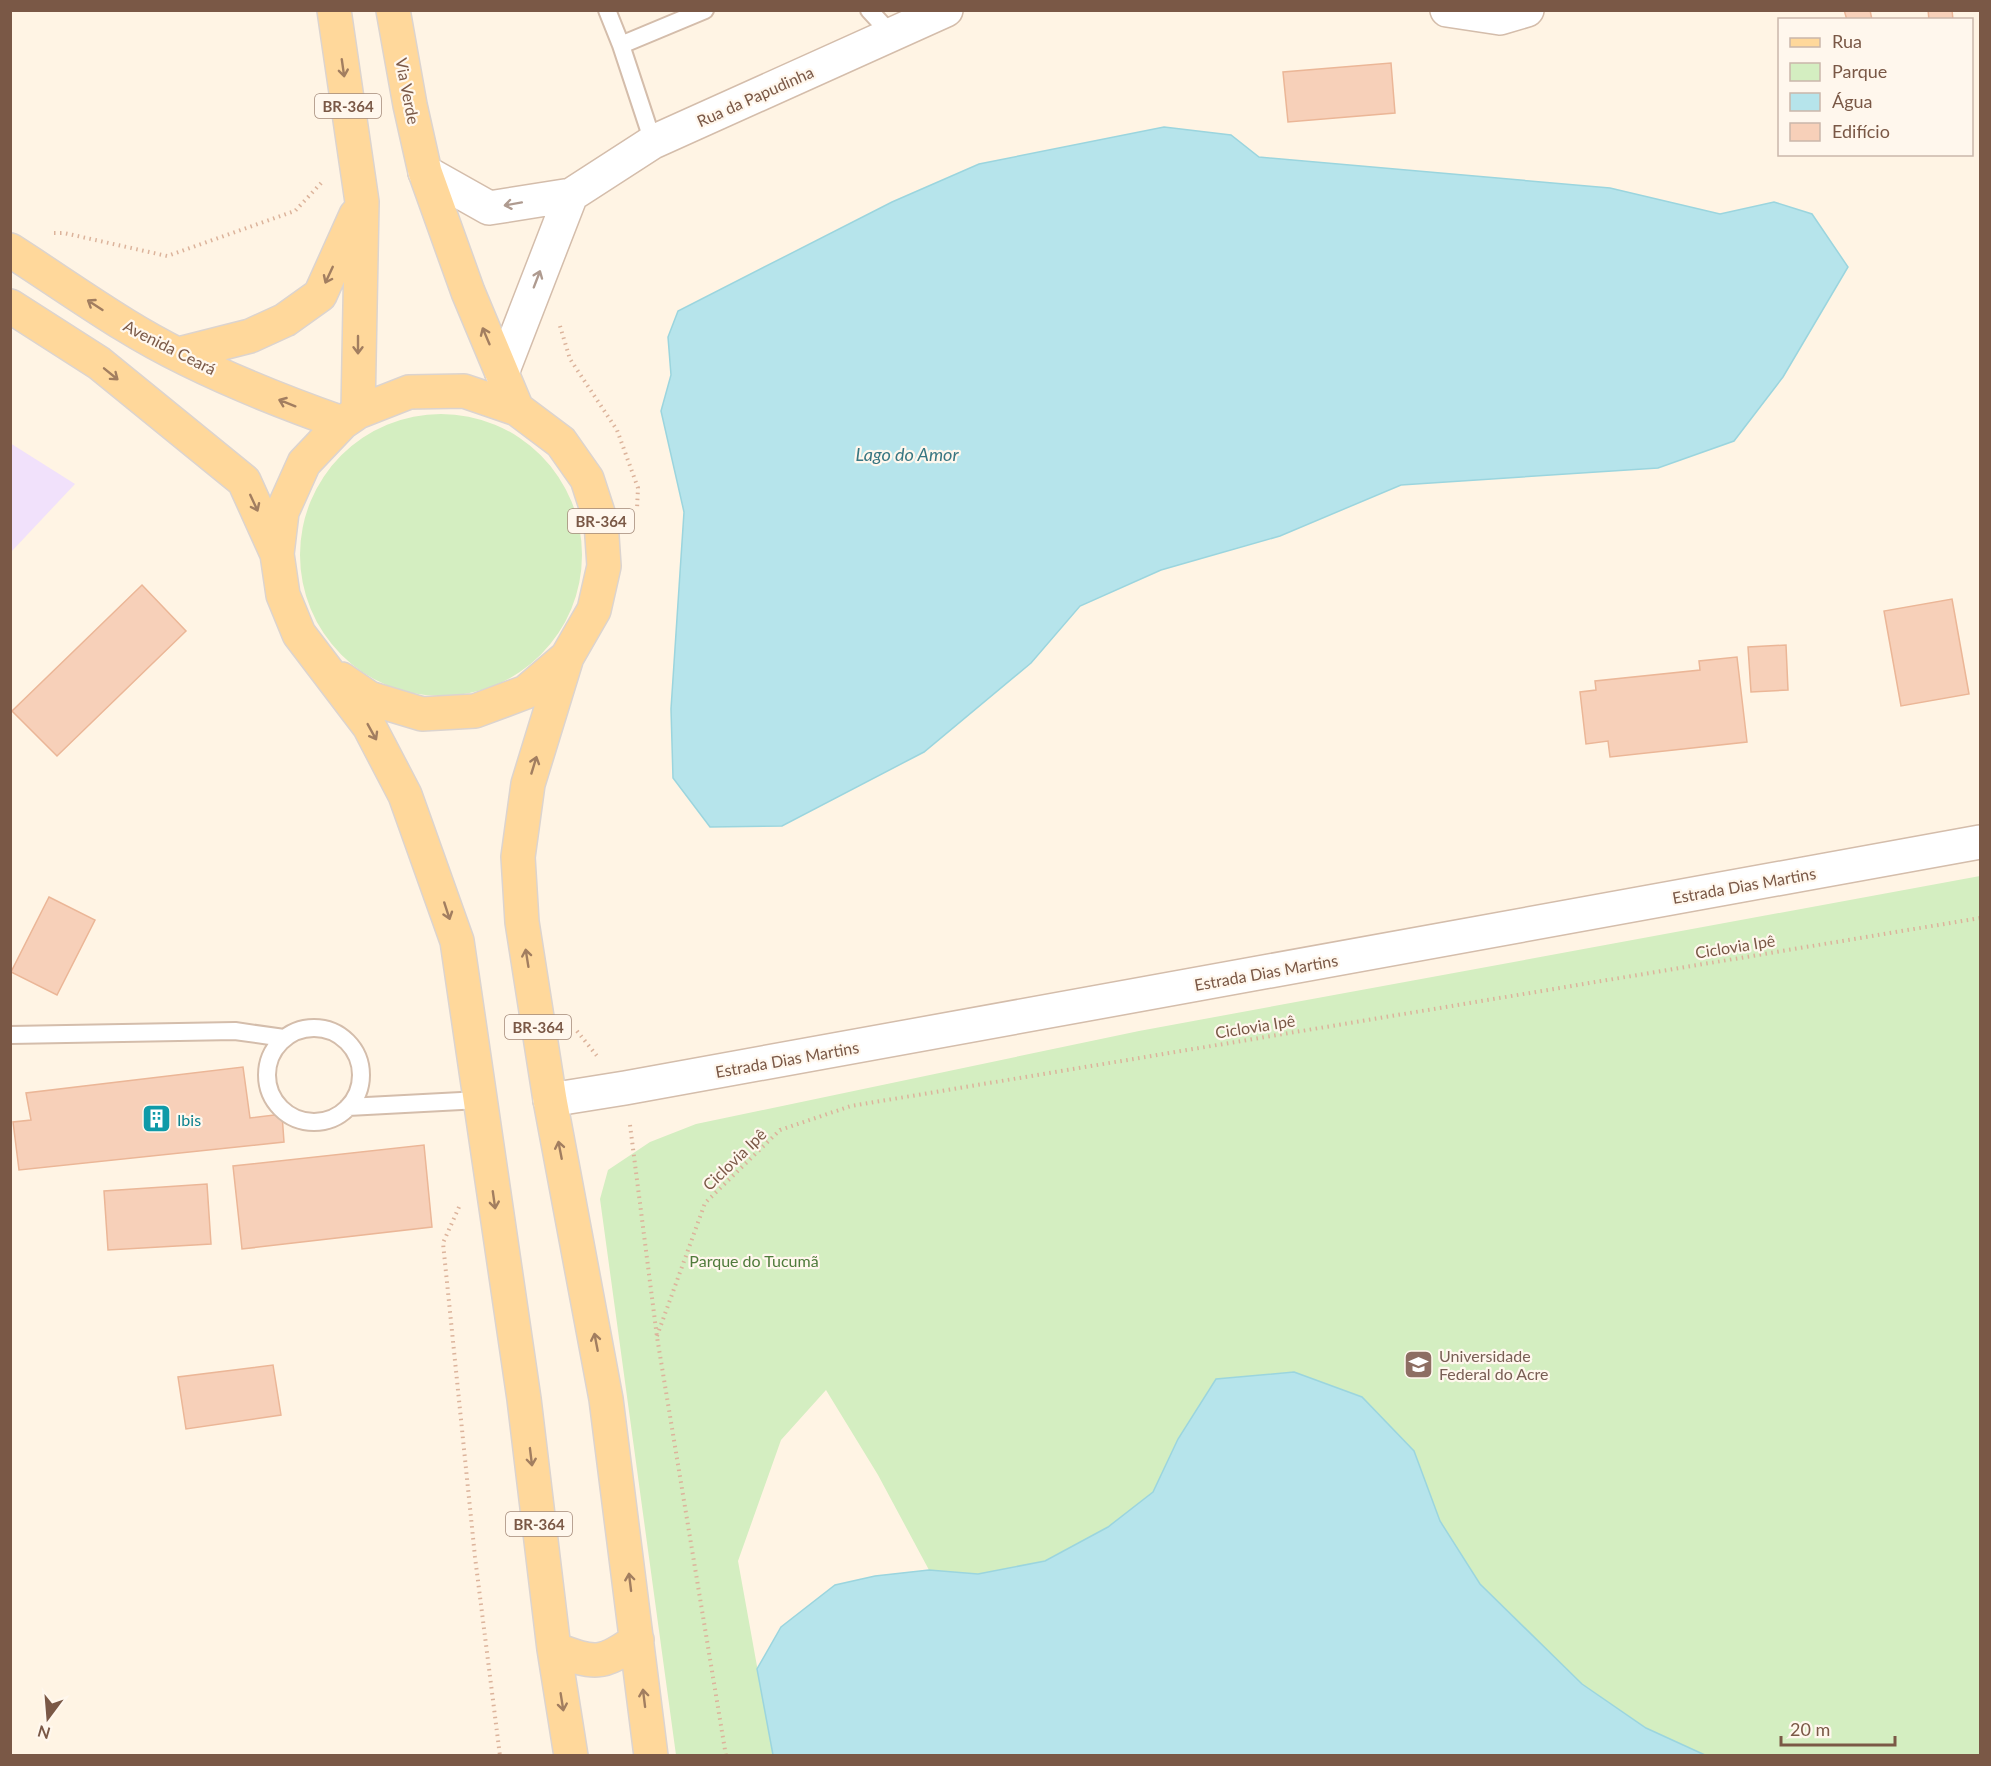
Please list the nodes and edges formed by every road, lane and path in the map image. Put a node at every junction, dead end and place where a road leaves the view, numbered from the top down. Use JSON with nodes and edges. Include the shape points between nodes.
{"nodes":[{"id":1,"x":334,"y":10,"type":"edge"},
{"id":2,"x":393,"y":10,"type":"edge"},
{"id":3,"x":607,"y":10,"type":"edge"},
{"id":4,"x":705,"y":10,"type":"edge"},
{"id":5,"x":869,"y":10,"type":"edge"},
{"id":6,"x":946,"y":10,"type":"edge"},
{"id":7,"x":1447,"y":10,"type":"edge"},
{"id":8,"x":1527,"y":10,"type":"edge"},
{"id":9,"x":892,"y":35,"type":"junction"},
{"id":10,"x":621,"y":45,"type":"junction"},
{"id":11,"x":653,"y":142,"type":"junction"},
{"id":12,"x":355,"y":148,"type":"junction"},
{"id":13,"x":425,"y":172,"type":"junction"},
{"id":14,"x":571,"y":195,"type":"junction"},
{"id":15,"x":362,"y":202,"type":"junction"},
{"id":16,"x":53,"y":233,"type":"dead end"},
{"id":17,"x":10,"y":249,"type":"edge"},
{"id":18,"x":10,"y":306,"type":"edge"},
{"id":19,"x":178,"y":354,"type":"junction"},
{"id":20,"x":502,"y":373,"type":"junction"},
{"id":21,"x":517,"y":409,"type":"junction"},
{"id":22,"x":350,"y":417,"type":"junction"},
{"id":23,"x":277,"y":554,"type":"junction"},
{"id":24,"x":567,"y":657,"type":"junction"},
{"id":25,"x":325,"y":668,"type":"junction"},
{"id":26,"x":1980,"y":842,"type":"edge"},
{"id":27,"x":1980,"y":918,"type":"edge"},
{"id":28,"x":10,"y":1035,"type":"edge"},
{"id":29,"x":284,"y":1038,"type":"junction"},
{"id":30,"x":625,"y":1088,"type":"junction"},
{"id":31,"x":480,"y":1100,"type":"junction"},
{"id":32,"x":550,"y":1100,"type":"junction"},
{"id":33,"x":348,"y":1107,"type":"junction"},
{"id":34,"x":460,"y":1203,"type":"dead end"},
{"id":35,"x":657,"y":1337,"type":"junction"},
{"id":36,"x":637,"y":1640,"type":"junction"},
{"id":37,"x":554,"y":1648,"type":"junction"},
{"id":38,"x":500,"y":1755,"type":"edge"},
{"id":39,"x":571,"y":1755,"type":"edge"},
{"id":40,"x":651,"y":1755,"type":"edge"},
{"id":41,"x":726,"y":1755,"type":"edge"}],
"edges":[{"from":1,"to":12,"type":"main road","number":"BR-364","one_way":true},
{"from":2,"to":13,"type":"main road","name":"Via Verde"},
{"from":3,"to":10,"type":"lane"},
{"from":4,"to":10,"type":"lane"},
{"from":5,"to":9,"type":"lane"},
{"from":6,"to":9,"type":"street","name":"Rua da Papudinha"},
{"from":7,"to":8,"type":"street","via":[[1500,18]]},
{"from":9,"to":11,"type":"street","name":"Rua da Papudinha"},
{"from":10,"to":11,"type":"lane"},
{"from":11,"to":14,"type":"street","name":"Rua da Papudinha"},
{"from":12,"to":15,"type":"main road","number":"BR-364"},
{"from":12,"to":16,"type":"path","via":[[295,211],[166,256]]},
{"from":14,"to":13,"type":"street","name":"Rua da Papudinha","one_way":true,"via":[[489,208]]},
{"from":20,"to":13,"type":"main road","name":"Via Verde","one_way":true},
{"from":20,"to":14,"type":"street","one_way":true},
{"from":15,"to":19,"type":"main road","one_way":true,"via":[[320,295],[285,320],[250,336]]},
{"from":15,"to":22,"type":"main road","number":"BR-364","one_way":true},
{"from":19,"to":17,"type":"main road","name":"Avenida Ceará","one_way":true,"via":[[126,326]]},
{"from":18,"to":23,"type":"main road","one_way":true,"via":[[99,363],[244,481]]},
{"from":22,"to":19,"type":"main road","name":"Avenida Ceará","one_way":true,"via":[[288,404]]},
{"from":20,"to":21,"type":"main road","name":"Via Verde"},
{"from":21,"to":22,"type":"main road","number":"BR-364","via":[[464,391],[409,392]]},
{"from":21,"to":24,"type":"main road","number":"BR-364","via":[[561,442],[586,479],[602,522],[604,566],[594,610]]},
{"from":22,"to":23,"type":"main road","number":"BR-364","via":[[304,463],[282,512]]},
{"from":23,"to":25,"type":"main road","number":"BR-364","via":[[283,596],[299,634]]},
{"from":24,"to":25,"type":"main road","number":"BR-364","via":[[526,692],[476,711],[422,714],[369,698]]},
{"from":32,"to":24,"type":"main road","number":"BR-364","one_way":true,"via":[[522,922],[518,857],[528,784]]},
{"from":25,"to":31,"type":"main road","number":"BR-364","one_way":true,"via":[[369,726],[405,795],[429,857],[457,941]]},
{"from":26,"to":30,"type":"street","name":"Estrada Dias Martins"},
{"from":27,"to":35,"type":"path","name":"Ciclovia Ipê","via":[[851,1106],[780,1130],[705,1203]]},
{"from":28,"to":29,"type":"lane","via":[[235,1031]]},
{"from":29,"to":33,"type":"lane","via":[[314,1027],[345,1039],[361,1067],[361,1083]]},
{"from":29,"to":33,"type":"lane","via":[[273,1051],[268,1066],[273,1098],[284,1111],[314,1122],[331,1119]]},
{"from":30,"to":32,"type":"street","name":"Estrada Dias Martins"},
{"from":30,"to":35,"type":"path"},
{"from":31,"to":33,"type":"lane"},
{"from":31,"to":37,"type":"main road","number":"BR-364","one_way":true,"via":[[524,1399]]},
{"from":36,"to":32,"type":"main road","number":"BR-364","one_way":true,"via":[[606,1399]]},
{"from":34,"to":38,"type":"path","via":[[443,1243]]},
{"from":35,"to":41,"type":"path"},
{"from":36,"to":37,"type":"main road","via":[[602,1661],[585,1660]]},
{"from":40,"to":36,"type":"main road","number":"BR-364","one_way":true},
{"from":37,"to":39,"type":"main road","number":"BR-364","one_way":true}]}
